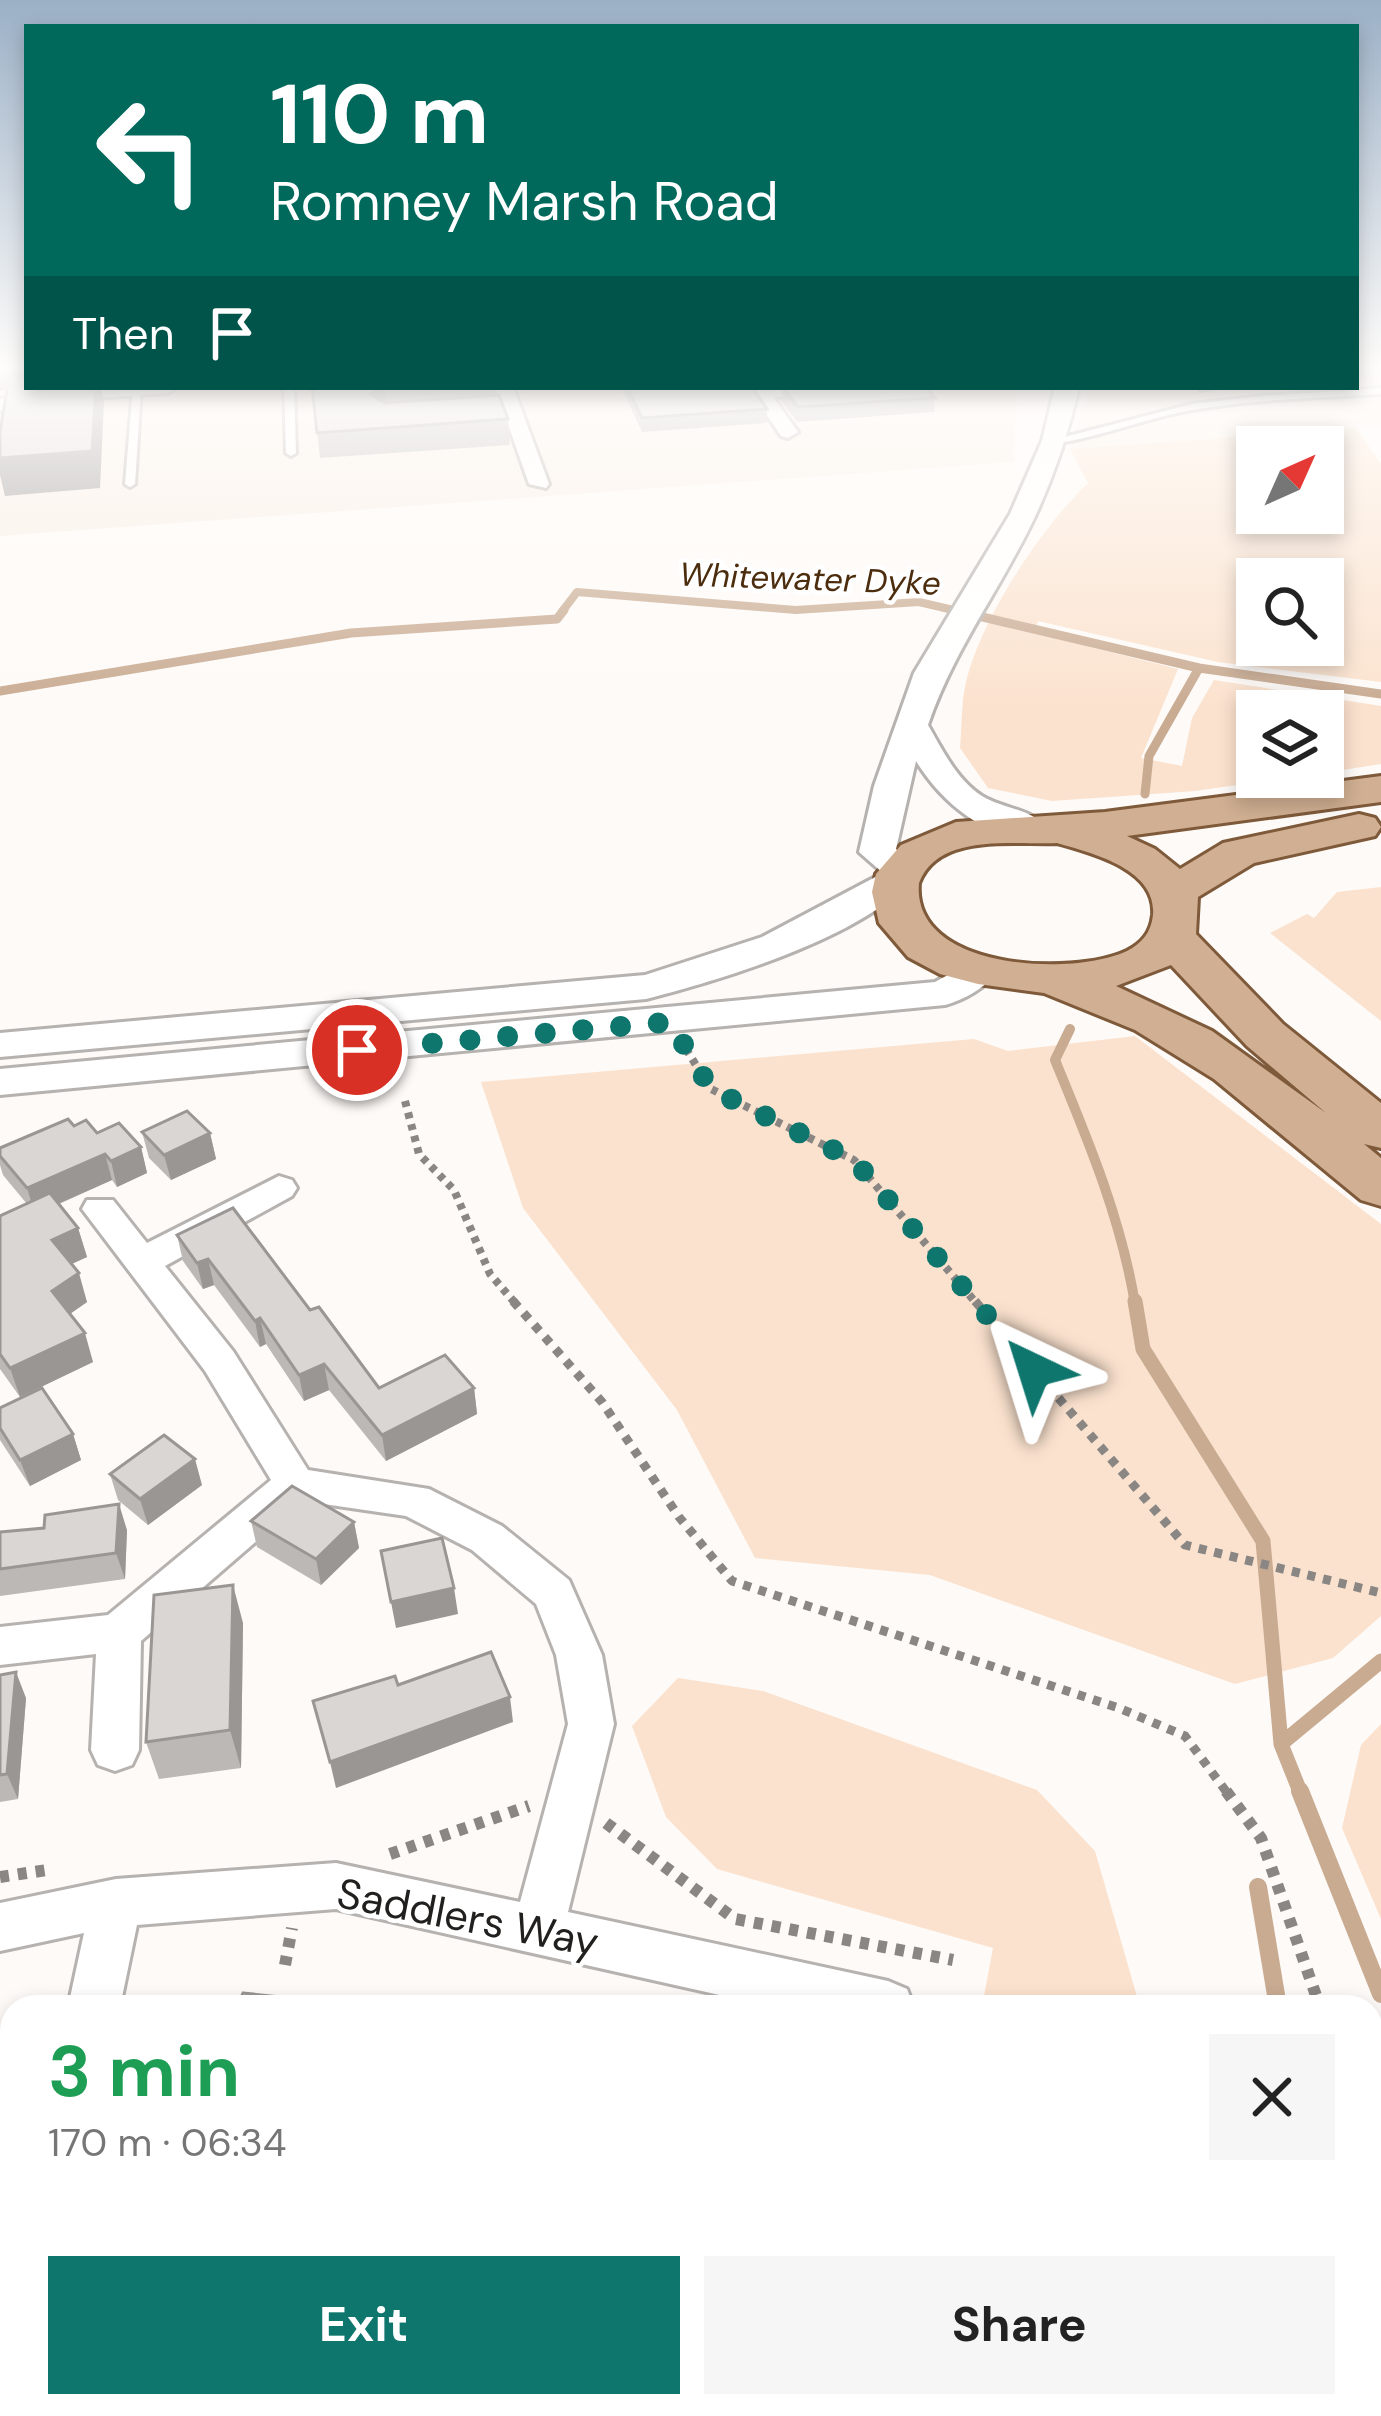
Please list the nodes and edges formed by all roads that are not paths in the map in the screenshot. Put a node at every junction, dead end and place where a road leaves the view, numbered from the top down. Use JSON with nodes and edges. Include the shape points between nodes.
{"nodes":[{"id":1,"x":1035,"y":485,"type":"edge"},
{"id":2,"x":912,"y":725,"type":"junction"},
{"id":3,"x":1381,"y":789,"type":"edge"},
{"id":4,"x":1381,"y":823,"type":"edge"},
{"id":5,"x":1044,"y":828,"type":"junction"},
{"id":6,"x":899,"y":875,"type":"junction"},
{"id":7,"x":1173,"y":915,"type":"junction"},
{"id":8,"x":979,"y":970,"type":"junction"},
{"id":9,"x":1043,"y":982,"type":"junction"},
{"id":10,"x":0,"y":1045,"type":"edge"},
{"id":11,"x":0,"y":1082,"type":"edge"},
{"id":12,"x":1381,"y":1131,"type":"edge"},
{"id":13,"x":1381,"y":1187,"type":"edge"},
{"id":14,"x":279,"y":1188,"type":"dead end"},
{"id":15,"x":100,"y":1209,"type":"dead end"},
{"id":16,"x":142,"y":1262,"type":"junction"},
{"id":17,"x":295,"y":1484,"type":"junction"},
{"id":18,"x":119,"y":1633,"type":"junction"},
{"id":19,"x":0,"y":1646,"type":"edge"},
{"id":20,"x":115,"y":1750,"type":"dead end"},
{"id":21,"x":116,"y":1903,"type":"junction"},
{"id":22,"x":0,"y":1927,"type":"edge"},
{"id":23,"x":538,"y":1929,"type":"junction"},
{"id":24,"x":97,"y":1995,"type":"edge"},
{"id":25,"x":826,"y":1995,"type":"edge"}],
"edges":[{"from":1,"to":2,"type":"street","via":[[930,673]]},
{"from":2,"to":5,"type":"street","via":[[954,795],[984,814]]},
{"from":2,"to":6,"type":"street","via":[[877,852]]},
{"from":3,"to":5,"type":"main road"},
{"from":4,"to":7,"type":"main road","via":[[1239,853]]},
{"from":5,"to":6,"type":"main road","via":[[956,834],[928,846]]},
{"from":5,"to":7,"type":"main road","via":[[1130,853],[1156,871]]},
{"from":6,"to":8,"type":"main road","via":[[896,905],[910,931]]},
{"from":6,"to":10,"type":"street","via":[[817,930],[728,967],[646,988]]},
{"from":7,"to":9,"type":"main road","via":[[1154,956],[1086,980]]},
{"from":7,"to":12,"type":"main road","via":[[1265,1034]]},
{"from":8,"to":9,"type":"main road"},
{"from":8,"to":11,"type":"street","via":[[945,993]]},
{"from":9,"to":13,"type":"main road","via":[[1134,1007],[1222,1057]]},
{"from":14,"to":16,"type":"street"},
{"from":15,"to":16,"type":"street"},
{"from":16,"to":17,"type":"street","via":[[219,1361]]},
{"from":17,"to":18,"type":"street"},
{"from":17,"to":23,"type":"street","via":[[414,1501],[487,1538],[553,1593],[579,1655],[591,1724]]},
{"from":18,"to":19,"type":"street"},
{"from":18,"to":20,"type":"street"},
{"from":21,"to":22,"type":"street","name":"Saddlers Way"},
{"from":21,"to":23,"type":"street","name":"Saddlers Way","via":[[336,1886]]},
{"from":21,"to":24,"type":"street"},
{"from":23,"to":25,"type":"street","name":"Saddlers Way"}]}
